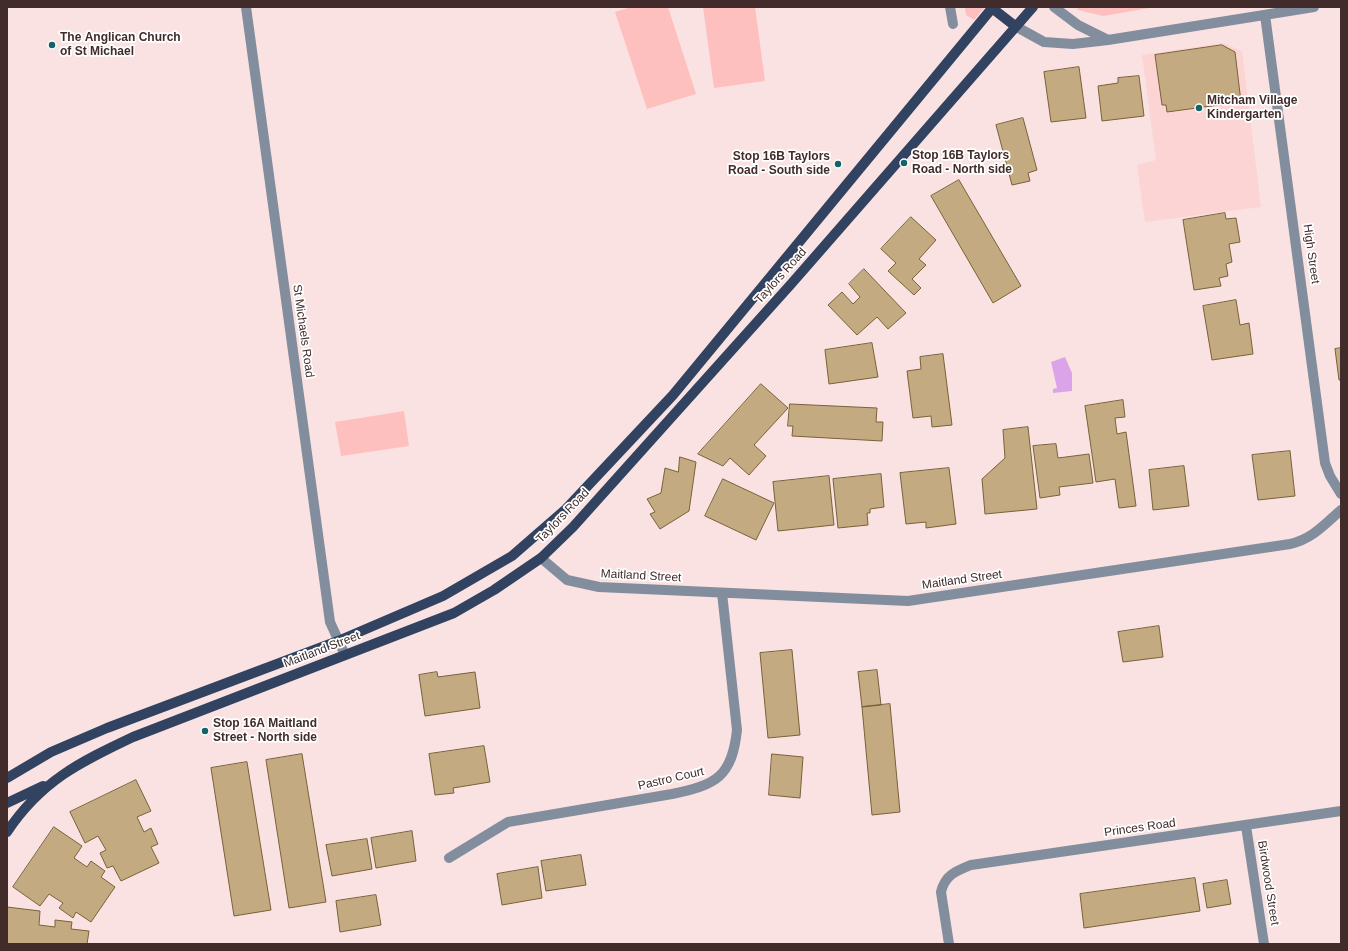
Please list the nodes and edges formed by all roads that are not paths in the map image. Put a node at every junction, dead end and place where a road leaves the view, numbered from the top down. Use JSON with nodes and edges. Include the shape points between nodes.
{"nodes":[{"id":1,"x":246,"y":7,"type":"edge"},
{"id":2,"x":950,"y":7,"type":"edge"},
{"id":3,"x":1033,"y":7,"type":"edge"},
{"id":4,"x":1054,"y":7,"type":"edge"},
{"id":5,"x":1314,"y":7,"type":"edge"},
{"id":6,"x":992,"y":8,"type":"edge"},
{"id":7,"x":1265,"y":15,"type":"junction"},
{"id":8,"x":953,"y":24,"type":"dead end"},
{"id":9,"x":1015,"y":26,"type":"junction"},
{"id":10,"x":1108,"y":40,"type":"junction"},
{"id":11,"x":1339,"y":490,"type":"edge"},
{"id":12,"x":566,"y":509,"type":"joint"},
{"id":13,"x":1341,"y":510,"type":"edge"},
{"id":14,"x":541,"y":558,"type":"junction"},
{"id":15,"x":722,"y":593,"type":"junction"},
{"id":16,"x":338,"y":641,"type":"junction"},
{"id":17,"x":345,"y":655,"type":"junction"},
{"id":18,"x":7,"y":778,"type":"edge"},
{"id":19,"x":50,"y":783,"type":"junction"},
{"id":20,"x":7,"y":803,"type":"edge"},
{"id":21,"x":1341,"y":811,"type":"edge"},
{"id":22,"x":1246,"y":826,"type":"junction"},
{"id":23,"x":7,"y":832,"type":"edge"},
{"id":24,"x":449,"y":858,"type":"dead end"},
{"id":25,"x":949,"y":944,"type":"edge"},
{"id":26,"x":1264,"y":944,"type":"edge"}],
"edges":[{"from":1,"to":16,"type":"street","name":"St Michaels Road","via":[[330,622]]},
{"from":2,"to":8,"type":"street"},
{"from":3,"to":9,"type":"main road","name":"Taylors Road"},
{"from":4,"to":10,"type":"street","via":[[1078,25]]},
{"from":5,"to":7,"type":"street"},
{"from":6,"to":9,"type":"main road"},
{"from":6,"to":12,"type":"main road","name":"Taylors Road","via":[[673,395]]},
{"from":7,"to":10,"type":"street"},
{"from":7,"to":11,"type":"street","name":"High Street","via":[[1325,463]]},
{"from":9,"to":10,"type":"street","via":[[1044,42],[1072,44]]},
{"from":9,"to":14,"type":"main road","name":"Taylors Road","via":[[792,283],[574,527]]},
{"from":12,"to":16,"type":"main road","name":"Maitland Street","via":[[512,556],[475,578],[443,596]]},
{"from":13,"to":15,"type":"street","name":"Maitland Street","via":[[1319,531],[1300,542],[908,601]]},
{"from":14,"to":15,"type":"street","name":"Maitland Street","via":[[567,580],[599,587]]},
{"from":14,"to":17,"type":"main road","name":"Maitland Street","via":[[454,613]]},
{"from":15,"to":24,"type":"street","name":"Pastro Court","via":[[737,730],[735,750],[727,768],[712,782],[693,789],[508,822]]},
{"from":16,"to":17,"type":"street","name":"St Michaels Road"},
{"from":16,"to":18,"type":"main road","name":"Maitland Street","via":[[107,728],[51,752]]},
{"from":17,"to":19,"type":"main road","name":"Maitland Street","via":[[133,737],[82,762]]},
{"from":19,"to":20,"type":"main road"},
{"from":19,"to":23,"type":"main road","name":"Maitland Street","via":[[16,817]]},
{"from":21,"to":22,"type":"street","name":"Princes Road"},
{"from":22,"to":25,"type":"street","name":"Princes Road","via":[[971,865],[957,870],[946,878],[941,892]]},
{"from":22,"to":26,"type":"street","name":"Birdwood Street"}]}
